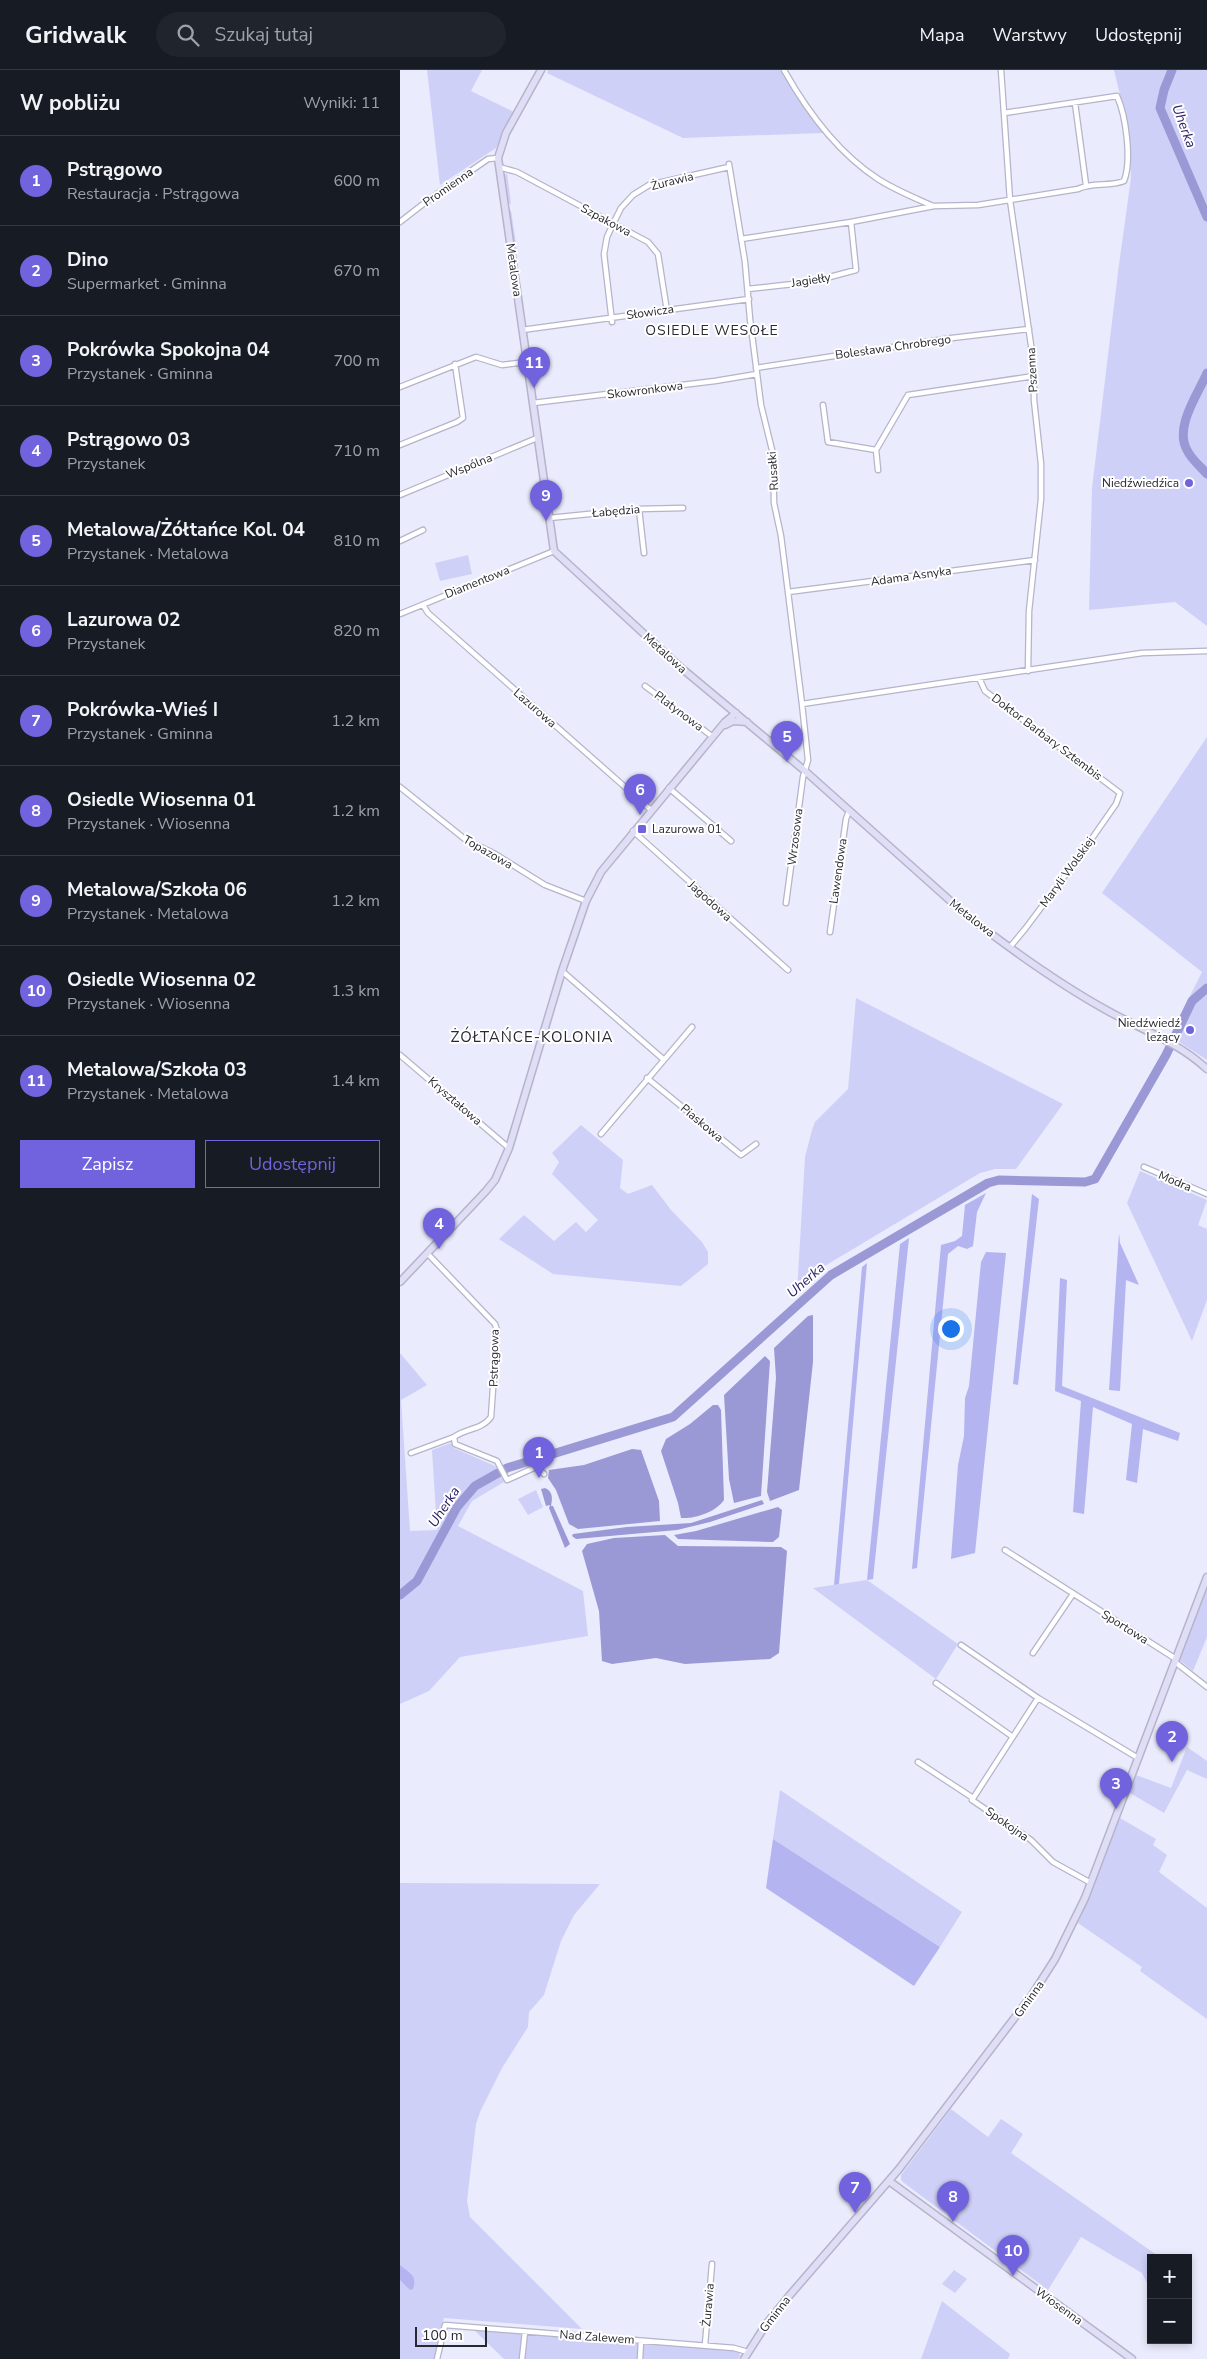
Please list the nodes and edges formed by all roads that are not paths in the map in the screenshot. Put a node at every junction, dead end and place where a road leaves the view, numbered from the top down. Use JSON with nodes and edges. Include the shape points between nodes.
{"nodes":[{"id":1,"x":541,"y":70,"type":"edge"},
{"id":2,"x":784,"y":70,"type":"edge"},
{"id":3,"x":1001,"y":70,"type":"edge"},
{"id":4,"x":1075,"y":103,"type":"junction"},
{"id":5,"x":1004,"y":113,"type":"junction"},
{"id":6,"x":498,"y":158,"type":"junction"},
{"id":7,"x":729,"y":166,"type":"joint"},
{"id":8,"x":499,"y":167,"type":"junction"},
{"id":9,"x":1086,"y":185,"type":"junction"},
{"id":10,"x":1010,"y":200,"type":"junction"},
{"id":11,"x":934,"y":206,"type":"junction"},
{"id":12,"x":400,"y":222,"type":"edge"},
{"id":13,"x":851,"y":222,"type":"junction"},
{"id":14,"x":613,"y":224,"type":"junction"},
{"id":15,"x":742,"y":239,"type":"junction"},
{"id":16,"x":748,"y":289,"type":"junction"},
{"id":17,"x":748,"y":299,"type":"junction"},
{"id":18,"x":666,"y":311,"type":"junction"},
{"id":19,"x":612,"y":320,"type":"junction"},
{"id":20,"x":1029,"y":329,"type":"junction"},
{"id":21,"x":522,"y":330,"type":"junction"},
{"id":22,"x":526,"y":362,"type":"junction"},
{"id":23,"x":455,"y":364,"type":"junction"},
{"id":24,"x":756,"y":368,"type":"junction"},
{"id":25,"x":757,"y":374,"type":"junction"},
{"id":26,"x":1034,"y":376,"type":"junction"},
{"id":27,"x":400,"y":387,"type":"edge"},
{"id":28,"x":532,"y":403,"type":"junction"},
{"id":29,"x":822,"y":405,"type":"dead end"},
{"id":30,"x":537,"y":438,"type":"junction"},
{"id":31,"x":400,"y":445,"type":"edge"},
{"id":32,"x":876,"y":450,"type":"junction"},
{"id":33,"x":878,"y":470,"type":"dead end"},
{"id":34,"x":400,"y":495,"type":"edge"},
{"id":35,"x":683,"y":508,"type":"dead end"},
{"id":36,"x":639,"y":509,"type":"junction"},
{"id":37,"x":549,"y":518,"type":"junction"},
{"id":38,"x":423,"y":530,"type":"dead end"},
{"id":39,"x":400,"y":541,"type":"edge"},
{"id":40,"x":554,"y":551,"type":"junction"},
{"id":41,"x":644,"y":553,"type":"dead end"},
{"id":42,"x":1035,"y":560,"type":"junction"},
{"id":43,"x":788,"y":592,"type":"junction"},
{"id":44,"x":423,"y":605,"type":"junction"},
{"id":45,"x":400,"y":614,"type":"edge"},
{"id":46,"x":1207,"y":651,"type":"edge"},
{"id":47,"x":1028,"y":671,"type":"junction"},
{"id":48,"x":979,"y":678,"type":"junction"},
{"id":49,"x":645,"y":686,"type":"dead end"},
{"id":50,"x":724,"y":704,"type":"junction"},
{"id":51,"x":802,"y":704,"type":"junction"},
{"id":52,"x":736,"y":713,"type":"junction"},
{"id":53,"x":733,"y":721,"type":"junction"},
{"id":54,"x":725,"y":722,"type":"junction"},
{"id":55,"x":747,"y":722,"type":"junction"},
{"id":56,"x":720,"y":729,"type":"junction"},
{"id":57,"x":713,"y":737,"type":"junction"},
{"id":58,"x":805,"y":771,"type":"junction"},
{"id":59,"x":400,"y":787,"type":"edge"},
{"id":60,"x":669,"y":788,"type":"junction"},
{"id":61,"x":1120,"y":793,"type":"joint"},
{"id":62,"x":650,"y":810,"type":"junction"},
{"id":63,"x":849,"y":811,"type":"junction"},
{"id":64,"x":632,"y":832,"type":"junction"},
{"id":65,"x":731,"y":841,"type":"dead end"},
{"id":66,"x":586,"y":901,"type":"junction"},
{"id":67,"x":786,"y":903,"type":"dead end"},
{"id":68,"x":830,"y":932,"type":"dead end"},
{"id":69,"x":1010,"y":947,"type":"junction"},
{"id":70,"x":788,"y":970,"type":"dead end"},
{"id":71,"x":562,"y":971,"type":"junction"},
{"id":72,"x":692,"y":1027,"type":"dead end"},
{"id":73,"x":400,"y":1055,"type":"edge"},
{"id":74,"x":663,"y":1059,"type":"junction"},
{"id":75,"x":1207,"y":1069,"type":"edge"},
{"id":76,"x":647,"y":1078,"type":"junction"},
{"id":77,"x":601,"y":1134,"type":"dead end"},
{"id":78,"x":756,"y":1144,"type":"dead end"},
{"id":79,"x":509,"y":1148,"type":"junction"},
{"id":80,"x":1144,"y":1167,"type":"dead end"},
{"id":81,"x":1207,"y":1194,"type":"edge"},
{"id":82,"x":427,"y":1254,"type":"junction"},
{"id":83,"x":400,"y":1282,"type":"edge"},
{"id":84,"x":454,"y":1437,"type":"junction"},
{"id":85,"x":411,"y":1453,"type":"dead end"},
{"id":86,"x":544,"y":1474,"type":"dead end"},
{"id":87,"x":1005,"y":1550,"type":"dead end"},
{"id":88,"x":1207,"y":1577,"type":"edge"},
{"id":89,"x":1073,"y":1594,"type":"junction"},
{"id":90,"x":961,"y":1646,"type":"dead end"},
{"id":91,"x":1033,"y":1653,"type":"dead end"},
{"id":92,"x":1175,"y":1661,"type":"junction"},
{"id":93,"x":936,"y":1683,"type":"dead end"},
{"id":94,"x":1207,"y":1687,"type":"edge"},
{"id":95,"x":1038,"y":1698,"type":"junction"},
{"id":96,"x":1013,"y":1737,"type":"junction"},
{"id":97,"x":1138,"y":1758,"type":"junction"},
{"id":98,"x":918,"y":1762,"type":"dead end"},
{"id":99,"x":973,"y":1798,"type":"junction"},
{"id":100,"x":1091,"y":1883,"type":"junction"},
{"id":101,"x":889,"y":2181,"type":"junction"},
{"id":102,"x":712,"y":2264,"type":"dead end"},
{"id":103,"x":525,"y":2332,"type":"junction"},
{"id":104,"x":641,"y":2340,"type":"junction"},
{"id":105,"x":705,"y":2345,"type":"junction"},
{"id":106,"x":746,"y":2356,"type":"edge"},
{"id":107,"x":437,"y":2359,"type":"edge"},
{"id":108,"x":522,"y":2359,"type":"edge"},
{"id":109,"x":640,"y":2359,"type":"edge"},
{"id":110,"x":1132,"y":2359,"type":"edge"}],
"edges":[{"from":1,"to":6,"type":"street","name":"Metalowa","via":[[506,133]]},
{"from":2,"to":11,"type":"street","via":[[828,134],[852,158],[877,179]]},
{"from":3,"to":5,"type":"street","name":"Pszenna"},
{"from":4,"to":5,"type":"street"},
{"from":4,"to":9,"type":"street"},
{"from":4,"to":9,"type":"street","via":[[1117,96],[1126,137],[1127,174],[1124,181]]},
{"from":5,"to":10,"type":"street","name":"Pszenna"},
{"from":6,"to":8,"type":"street","name":"Metalowa"},
{"from":6,"to":12,"type":"street","name":"Promienna","via":[[488,159]]},
{"from":7,"to":14,"type":"street","name":"Żurawia","via":[[650,185],[632,195]]},
{"from":7,"to":15,"type":"street","name":"Rusałki"},
{"from":8,"to":14,"type":"street","name":"Szpakowa","via":[[517,172]]},
{"from":8,"to":21,"type":"street","name":"Metalowa"},
{"from":9,"to":10,"type":"street"},
{"from":10,"to":11,"type":"street"},
{"from":10,"to":20,"type":"street","name":"Pszenna"},
{"from":11,"to":13,"type":"street"},
{"from":13,"to":15,"type":"street"},
{"from":13,"to":16,"type":"street","name":"Jagiełły","via":[[856,270],[811,282]]},
{"from":14,"to":18,"type":"street","name":"Szpakowa","via":[[655,248]]},
{"from":14,"to":19,"type":"street","name":"Żurawia","via":[[604,254]]},
{"from":15,"to":16,"type":"street","name":"Rusałki"},
{"from":16,"to":17,"type":"street","name":"Rusałki"},
{"from":17,"to":18,"type":"street","name":"Słowicza"},
{"from":17,"to":24,"type":"street","name":"Rusałki"},
{"from":18,"to":19,"type":"street","name":"Słowicza"},
{"from":19,"to":21,"type":"street","name":"Słowicza"},
{"from":20,"to":24,"type":"street","name":"Bolesława Chrobrego"},
{"from":20,"to":26,"type":"street","name":"Pszenna"},
{"from":21,"to":22,"type":"street","name":"Metalowa"},
{"from":22,"to":23,"type":"street","via":[[502,365],[476,357]]},
{"from":22,"to":28,"type":"street","name":"Metalowa"},
{"from":23,"to":27,"type":"street"},
{"from":23,"to":31,"type":"street","via":[[462,418]]},
{"from":24,"to":25,"type":"street","name":"Rusałki"},
{"from":25,"to":28,"type":"street","name":"Skowronkowa","via":[[716,382]]},
{"from":25,"to":43,"type":"street","name":"Rusałki","via":[[773,454],[776,517]]},
{"from":26,"to":32,"type":"street","via":[[908,395]]},
{"from":26,"to":42,"type":"street","name":"Pszenna","via":[[1041,464]]},
{"from":28,"to":30,"type":"street","name":"Metalowa"},
{"from":29,"to":32,"type":"street","via":[[828,442]]},
{"from":30,"to":34,"type":"street","name":"Wspólna"},
{"from":30,"to":37,"type":"street","name":"Metalowa"},
{"from":32,"to":33,"type":"street"},
{"from":35,"to":36,"type":"street","name":"Łabędzia"},
{"from":36,"to":37,"type":"street","name":"Łabędzia"},
{"from":36,"to":41,"type":"street"},
{"from":37,"to":40,"type":"street","name":"Metalowa"},
{"from":38,"to":39,"type":"street"},
{"from":40,"to":44,"type":"street","name":"Diamentowa"},
{"from":40,"to":50,"type":"street","name":"Metalowa"},
{"from":42,"to":43,"type":"street","name":"Adama Asnyka"},
{"from":42,"to":47,"type":"street","name":"Pszenna","via":[[1029,611]]},
{"from":43,"to":51,"type":"street","name":"Rusałki"},
{"from":44,"to":45,"type":"street","name":"Diamentowa"},
{"from":44,"to":62,"type":"street","name":"Lazurowa","via":[[428,613]]},
{"from":46,"to":47,"type":"street","via":[[1142,654]]},
{"from":47,"to":48,"type":"street"},
{"from":48,"to":51,"type":"street"},
{"from":48,"to":61,"type":"street","name":"Doktor Barbary Sztembis","via":[[985,691]]},
{"from":49,"to":57,"type":"street","name":"Platynowa"},
{"from":50,"to":52,"type":"street","name":"Metalowa"},
{"from":50,"to":54,"type":"street","via":[[727,712]]},
{"from":51,"to":58,"type":"street","via":[[808,760]]},
{"from":52,"to":53,"type":"street"},
{"from":52,"to":54,"type":"street"},
{"from":52,"to":55,"type":"street","name":"Metalowa"},
{"from":53,"to":55,"type":"street"},
{"from":53,"to":56,"type":"street"},
{"from":54,"to":56,"type":"street"},
{"from":55,"to":58,"type":"street","name":"Metalowa"},
{"from":56,"to":57,"type":"street"},
{"from":57,"to":60,"type":"street"},
{"from":58,"to":63,"type":"street","name":"Metalowa"},
{"from":58,"to":67,"type":"street","name":"Wrzosowa"},
{"from":59,"to":66,"type":"street","name":"Topazowa","via":[[466,840],[545,885]]},
{"from":60,"to":62,"type":"street"},
{"from":60,"to":65,"type":"street"},
{"from":61,"to":69,"type":"street","name":"Maryli Wolskiej","via":[[1116,804],[1079,856]]},
{"from":62,"to":64,"type":"street"},
{"from":63,"to":68,"type":"street","name":"Lawendowa"},
{"from":63,"to":69,"type":"street","name":"Metalowa","via":[[964,914]]},
{"from":64,"to":66,"type":"street","via":[[608,861]]},
{"from":64,"to":70,"type":"street","name":"Jagodowa"},
{"from":66,"to":71,"type":"street"},
{"from":69,"to":75,"type":"street","name":"Metalowa","via":[[1106,1010],[1177,1045]]},
{"from":71,"to":74,"type":"street"},
{"from":71,"to":79,"type":"street"},
{"from":72,"to":74,"type":"street"},
{"from":73,"to":79,"type":"street","name":"Kryształowa"},
{"from":74,"to":76,"type":"street"},
{"from":76,"to":77,"type":"street"},
{"from":76,"to":78,"type":"street","name":"Piaskowa","via":[[741,1155]]},
{"from":79,"to":82,"type":"street","via":[[495,1180]]},
{"from":80,"to":81,"type":"street","name":"Modra"},
{"from":82,"to":83,"type":"street"},
{"from":82,"to":84,"type":"street","name":"Pstrągowa","via":[[495,1324],[497,1330],[491,1417],[483,1426]]},
{"from":84,"to":85,"type":"street","name":"Pstrągowa"},
{"from":84,"to":86,"type":"street","via":[[455,1444],[496,1461],[507,1480],[536,1467]]},
{"from":87,"to":89,"type":"street","name":"Sportowa"},
{"from":88,"to":92,"type":"street","name":"Gminna"},
{"from":89,"to":91,"type":"street"},
{"from":89,"to":92,"type":"street","name":"Sportowa"},
{"from":90,"to":95,"type":"street"},
{"from":92,"to":94,"type":"street","name":"Sportowa"},
{"from":92,"to":97,"type":"street","name":"Gminna"},
{"from":93,"to":96,"type":"street"},
{"from":95,"to":96,"type":"street","name":"Spokojna"},
{"from":95,"to":97,"type":"street"},
{"from":96,"to":99,"type":"street","name":"Spokojna"},
{"from":97,"to":100,"type":"street","name":"Gminna"},
{"from":98,"to":99,"type":"street"},
{"from":99,"to":100,"type":"street","name":"Spokojna","via":[[1030,1840],[1053,1862]]},
{"from":100,"to":101,"type":"street","name":"Gminna","via":[[1071,1931],[1043,1980]]},
{"from":101,"to":106,"type":"street","name":"Gminna","via":[[789,2296]]},
{"from":101,"to":110,"type":"street","name":"Wiosenna"},
{"from":102,"to":105,"type":"street","name":"Żurawia"},
{"from":103,"to":104,"type":"street","name":"Nad Zalewem"},
{"from":103,"to":107,"type":"street","name":"Nad Zalewem","via":[[445,2325]]},
{"from":103,"to":108,"type":"street"},
{"from":104,"to":105,"type":"street","name":"Nad Zalewem"},
{"from":104,"to":109,"type":"street"},
{"from":105,"to":106,"type":"street","name":"Nad Zalewem","via":[[734,2348]]}]}
